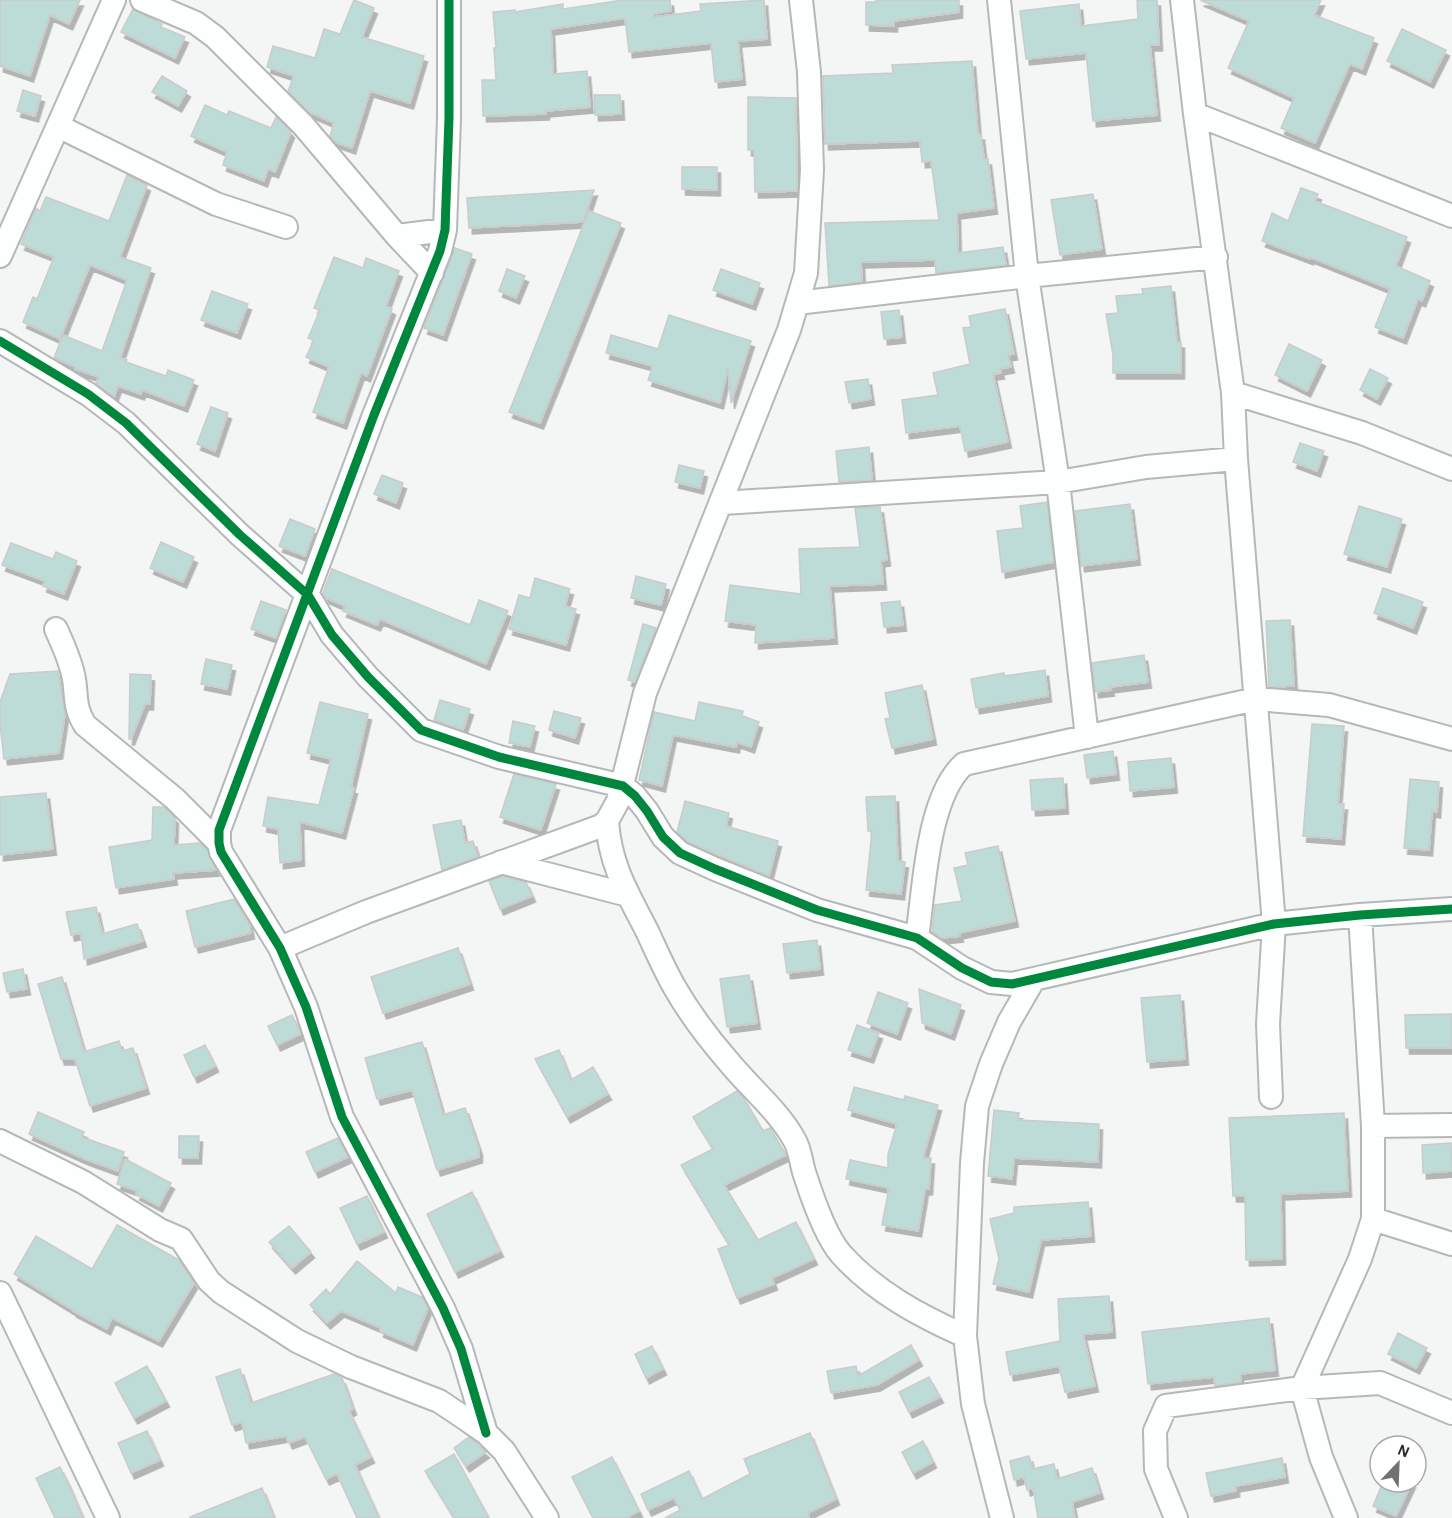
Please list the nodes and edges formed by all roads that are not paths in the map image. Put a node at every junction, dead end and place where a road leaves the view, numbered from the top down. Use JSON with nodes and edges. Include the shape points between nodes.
{"nodes":[{"id":1,"x":114,"y":0,"type":"edge"},
{"id":2,"x":142,"y":0,"type":"edge"},
{"id":3,"x":449,"y":0,"type":"edge"},
{"id":4,"x":801,"y":0,"type":"edge"},
{"id":5,"x":999,"y":0,"type":"edge"},
{"id":6,"x":1182,"y":0,"type":"edge"},
{"id":7,"x":1195,"y":114,"type":"junction"},
{"id":8,"x":58,"y":126,"type":"junction"},
{"id":9,"x":1452,"y":216,"type":"edge"},
{"id":10,"x":286,"y":227,"type":"dead end"},
{"id":11,"x":445,"y":230,"type":"junction"},
{"id":12,"x":397,"y":236,"type":"junction"},
{"id":13,"x":0,"y":256,"type":"edge"},
{"id":14,"x":1216,"y":258,"type":"junction"},
{"id":15,"x":432,"y":273,"type":"junction"},
{"id":16,"x":1027,"y":276,"type":"junction"},
{"id":17,"x":797,"y":303,"type":"junction"},
{"id":18,"x":0,"y":341,"type":"edge"},
{"id":19,"x":1233,"y":393,"type":"junction"},
{"id":20,"x":1236,"y":459,"type":"junction"},
{"id":21,"x":1452,"y":470,"type":"edge"},
{"id":22,"x":1058,"y":482,"type":"junction"},
{"id":23,"x":722,"y":502,"type":"junction"},
{"id":24,"x":308,"y":595,"type":"junction"},
{"id":25,"x":56,"y":629,"type":"dead end"},
{"id":26,"x":1256,"y":699,"type":"junction"},
{"id":27,"x":1087,"y":737,"type":"junction"},
{"id":28,"x":1452,"y":739,"type":"edge"},
{"id":29,"x":623,"y":786,"type":"junction"},
{"id":30,"x":607,"y":821,"type":"junction"},
{"id":31,"x":219,"y":843,"type":"junction"},
{"id":32,"x":501,"y":862,"type":"junction"},
{"id":33,"x":628,"y":895,"type":"junction"},
{"id":34,"x":1452,"y":909,"type":"edge"},
{"id":35,"x":1360,"y":915,"type":"junction"},
{"id":36,"x":1274,"y":924,"type":"junction"},
{"id":37,"x":917,"y":938,"type":"junction"},
{"id":38,"x":280,"y":948,"type":"junction"},
{"id":39,"x":1034,"y":979,"type":"junction"},
{"id":40,"x":1271,"y":1096,"type":"dead end"},
{"id":41,"x":1452,"y":1125,"type":"edge"},
{"id":42,"x":1373,"y":1126,"type":"junction"},
{"id":43,"x":0,"y":1141,"type":"edge"},
{"id":44,"x":1372,"y":1219,"type":"junction"},
{"id":45,"x":1452,"y":1244,"type":"edge"},
{"id":46,"x":0,"y":1293,"type":"edge"},
{"id":47,"x":965,"y":1336,"type":"junction"},
{"id":48,"x":1302,"y":1388,"type":"junction"},
{"id":49,"x":1452,"y":1413,"type":"edge"},
{"id":50,"x":486,"y":1433,"type":"junction"},
{"id":51,"x":108,"y":1518,"type":"edge"},
{"id":52,"x":547,"y":1518,"type":"edge"},
{"id":53,"x":1002,"y":1518,"type":"edge"},
{"id":54,"x":1176,"y":1518,"type":"edge"},
{"id":55,"x":1346,"y":1518,"type":"edge"}],
"edges":[{"from":1,"to":8,"type":"street"},
{"from":2,"to":12,"type":"street","via":[[196,23],[215,37],[303,124]]},
{"from":3,"to":11,"type":"street"},
{"from":4,"to":17,"type":"street","via":[[809,72],[812,170],[806,273]]},
{"from":5,"to":16,"type":"street"},
{"from":6,"to":7,"type":"street"},
{"from":7,"to":9,"type":"street"},
{"from":7,"to":14,"type":"street"},
{"from":8,"to":10,"type":"street","via":[[216,204]]},
{"from":8,"to":13,"type":"street"},
{"from":11,"to":12,"type":"street"},
{"from":11,"to":15,"type":"street"},
{"from":12,"to":15,"type":"street"},
{"from":14,"to":16,"type":"street"},
{"from":14,"to":19,"type":"street"},
{"from":15,"to":24,"type":"street"},
{"from":16,"to":17,"type":"street"},
{"from":16,"to":22,"type":"street"},
{"from":17,"to":23,"type":"street"},
{"from":18,"to":24,"type":"street","via":[[88,394],[126,423]]},
{"from":19,"to":20,"type":"street"},
{"from":19,"to":21,"type":"street","via":[[1362,433]]},
{"from":20,"to":22,"type":"street","via":[[1146,467]]},
{"from":20,"to":26,"type":"street"},
{"from":22,"to":23,"type":"street"},
{"from":22,"to":27,"type":"street"},
{"from":23,"to":29,"type":"street","via":[[645,693]]},
{"from":24,"to":29,"type":"street","via":[[332,635],[368,678],[421,730],[499,757]]},
{"from":24,"to":31,"type":"street","via":[[219,830]]},
{"from":25,"to":31,"type":"street","via":[[69,662],[77,712],[85,725],[175,799]]},
{"from":26,"to":27,"type":"street"},
{"from":26,"to":28,"type":"street","via":[[1329,705]]},
{"from":26,"to":36,"type":"street"},
{"from":27,"to":37,"type":"street","via":[[964,764],[954,773],[933,828]]},
{"from":29,"to":30,"type":"street"},
{"from":29,"to":37,"type":"street","via":[[680,853],[817,910]]},
{"from":30,"to":32,"type":"street"},
{"from":30,"to":33,"type":"street","via":[[612,860]]},
{"from":31,"to":38,"type":"street"},
{"from":32,"to":33,"type":"street"},
{"from":32,"to":38,"type":"street"},
{"from":33,"to":47,"type":"street","via":[[675,988],[704,1032],[785,1125],[796,1143],[823,1222],[839,1252],[895,1301]]},
{"from":34,"to":35,"type":"street"},
{"from":35,"to":36,"type":"street"},
{"from":35,"to":42,"type":"street"},
{"from":36,"to":39,"type":"street"},
{"from":36,"to":40,"type":"street","via":[[1268,1024]]},
{"from":37,"to":39,"type":"street","via":[[991,982],[1012,984]]},
{"from":38,"to":50,"type":"street","via":[[306,1007],[342,1117],[461,1349]]},
{"from":39,"to":47,"type":"street","via":[[1009,1022],[977,1106]]},
{"from":41,"to":42,"type":"street"},
{"from":42,"to":44,"type":"street"},
{"from":43,"to":50,"type":"street","via":[[83,1182],[181,1239],[221,1292],[297,1341],[439,1401]]},
{"from":44,"to":45,"type":"street"},
{"from":44,"to":48,"type":"street","via":[[1360,1259]]},
{"from":46,"to":51,"type":"street"},
{"from":47,"to":53,"type":"street","via":[[973,1404]]},
{"from":48,"to":49,"type":"street","via":[[1380,1383]]},
{"from":48,"to":54,"type":"street","via":[[1166,1406],[1155,1431],[1156,1469]]},
{"from":48,"to":55,"type":"street","via":[[1321,1457]]},
{"from":50,"to":52,"type":"street","via":[[504,1451]]}]}
